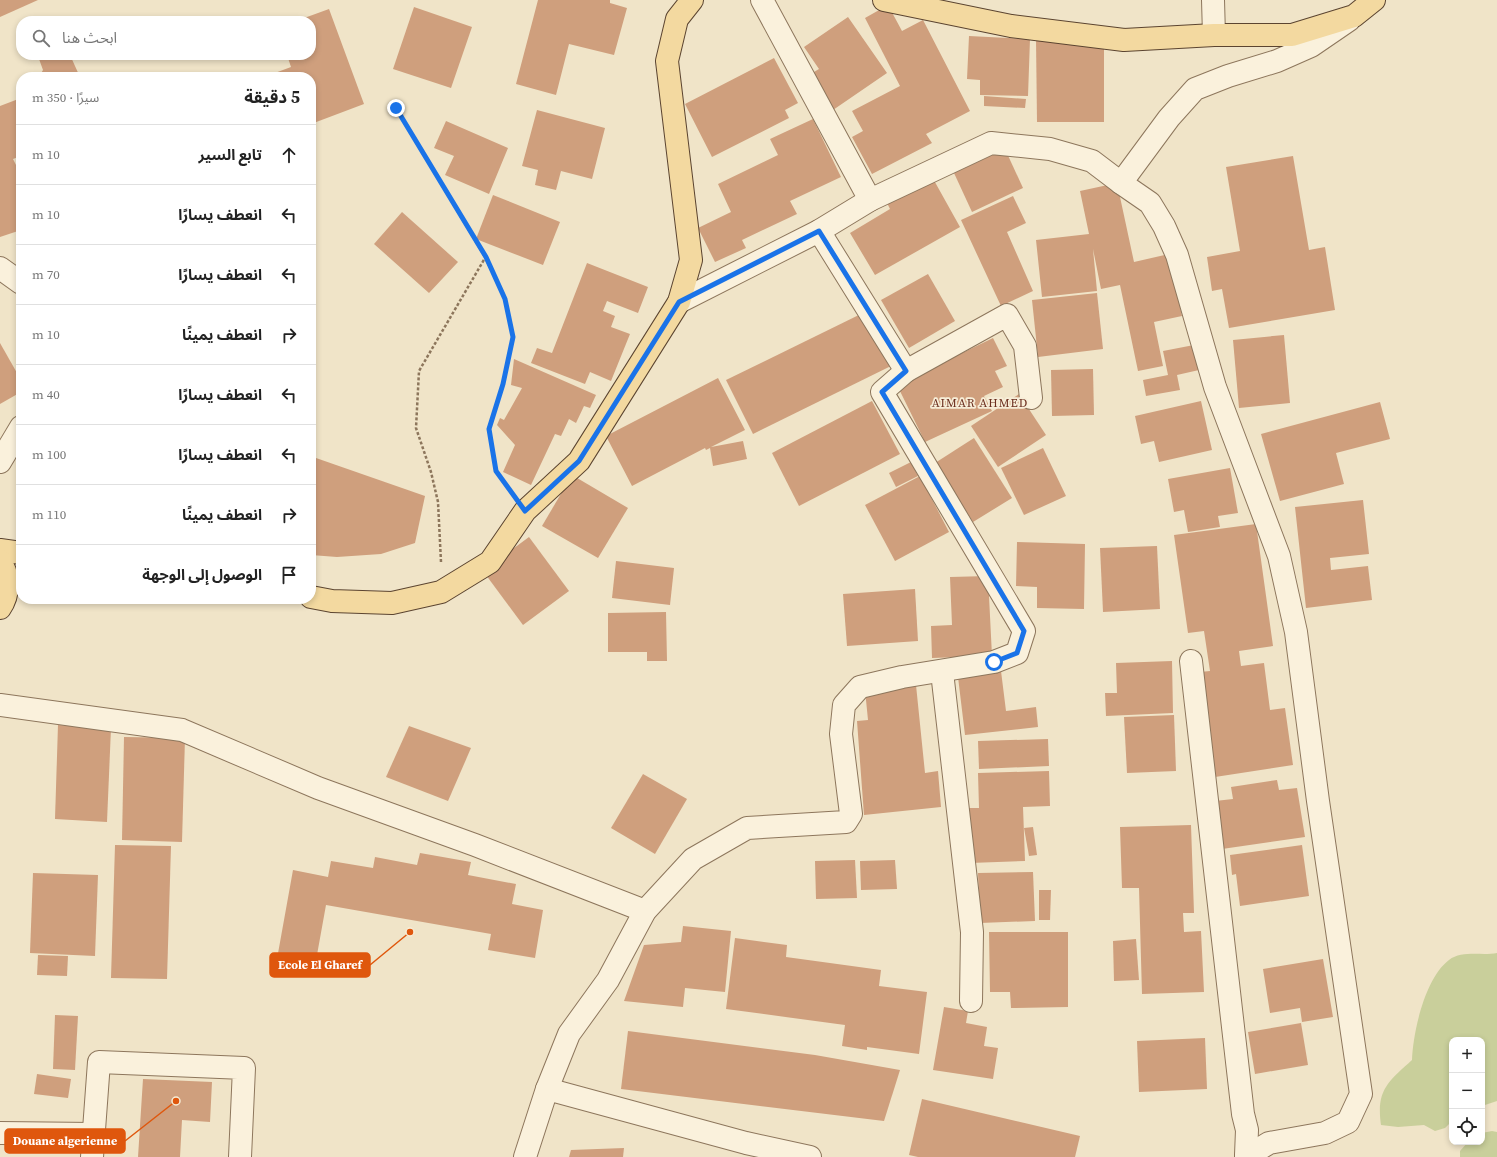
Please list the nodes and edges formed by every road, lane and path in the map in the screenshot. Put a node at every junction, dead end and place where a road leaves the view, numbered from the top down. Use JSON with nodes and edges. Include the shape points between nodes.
{"nodes":[{"id":1,"x":692,"y":0,"type":"edge"},
{"id":2,"x":762,"y":0,"type":"edge"},
{"id":3,"x":884,"y":0,"type":"edge"},
{"id":4,"x":1213,"y":0,"type":"edge"},
{"id":5,"x":1374,"y":0,"type":"edge"},
{"id":6,"x":1354,"y":16,"type":"junction"},
{"id":7,"x":1214,"y":36,"type":"junction"},
{"id":8,"x":396,"y":108,"type":"dead end"},
{"id":9,"x":1121,"y":183,"type":"junction"},
{"id":10,"x":870,"y":200,"type":"junction"},
{"id":11,"x":819,"y":231,"type":"junction"},
{"id":12,"x":486,"y":257,"type":"junction"},
{"id":13,"x":0,"y":268,"type":"edge"},
{"id":14,"x":16,"y":279,"type":"edge"},
{"id":15,"x":679,"y":302,"type":"junction"},
{"id":16,"x":906,"y":371,"type":"junction"},
{"id":17,"x":1031,"y":398,"type":"dead end"},
{"id":18,"x":16,"y":435,"type":"edge"},
{"id":19,"x":0,"y":462,"type":"edge"},
{"id":20,"x":525,"y":511,"type":"junction"},
{"id":21,"x":0,"y":550,"type":"edge"},
{"id":22,"x":16,"y":552,"type":"edge"},
{"id":23,"x":0,"y":561,"type":"edge"},
{"id":24,"x":14,"y":580,"type":"edge"},
{"id":25,"x":440,"y":592,"type":"junction"},
{"id":26,"x":316,"y":598,"type":"edge"},
{"id":27,"x":0,"y":608,"type":"edge"},
{"id":28,"x":1191,"y":661,"type":"dead end"},
{"id":29,"x":942,"y":672,"type":"junction"},
{"id":30,"x":0,"y":705,"type":"edge"},
{"id":31,"x":645,"y":911,"type":"junction"},
{"id":32,"x":971,"y":1001,"type":"dead end"},
{"id":33,"x":547,"y":1089,"type":"junction"},
{"id":34,"x":0,"y":1133,"type":"edge"},
{"id":35,"x":94,"y":1134,"type":"junction"},
{"id":36,"x":1246,"y":1156,"type":"edge"},
{"id":37,"x":92,"y":1157,"type":"edge"},
{"id":38,"x":240,"y":1157,"type":"edge"},
{"id":39,"x":525,"y":1157,"type":"edge"},
{"id":40,"x":810,"y":1157,"type":"edge"}],
"edges":[{"from":1,"to":15,"type":"main road","via":[[677,19],[667,61],[691,260]]},
{"from":2,"to":10,"type":"street"},
{"from":3,"to":7,"type":"main road","via":[[1011,26],[1124,40]]},
{"from":4,"to":7,"type":"street"},
{"from":5,"to":6,"type":"main road"},
{"from":6,"to":7,"type":"main road","via":[[1292,35]]},
{"from":6,"to":9,"type":"street","via":[[1311,46],[1195,90],[1169,118]]},
{"from":8,"to":12,"type":"path"},
{"from":9,"to":10,"type":"street","via":[[1092,161],[1050,150],[991,143]]},
{"from":9,"to":36,"type":"street","via":[[1150,203],[1177,255],[1215,387],[1279,556],[1296,632],[1361,1094],[1348,1122],[1325,1133],[1269,1143]]},
{"from":10,"to":11,"type":"street"},
{"from":11,"to":15,"type":"street"},
{"from":11,"to":16,"type":"street"},
{"from":12,"to":20,"type":"path","via":[[505,299],[513,337],[503,384],[489,429],[496,471]]},
{"from":12,"to":25,"type":"path","via":[[419,371],[416,428],[438,502],[442,551]]},
{"from":13,"to":14,"type":"street"},
{"from":15,"to":20,"type":"main road","via":[[579,461]]},
{"from":16,"to":17,"type":"street","via":[[1007,315],[1025,346]]},
{"from":16,"to":29,"type":"street","via":[[882,392],[1024,631],[1017,653],[994,662]]},
{"from":18,"to":19,"type":"street"},
{"from":20,"to":25,"type":"main road","via":[[490,562]]},
{"from":21,"to":22,"type":"main road"},
{"from":23,"to":24,"type":"main road"},
{"from":24,"to":27,"type":"main road"},
{"from":25,"to":26,"type":"main road","via":[[392,603]]},
{"from":28,"to":36,"type":"street","via":[[1242,1114],[1247,1130]]},
{"from":29,"to":31,"type":"street","via":[[860,686],[844,704],[841,734],[851,814],[846,822],[747,828],[693,859]]},
{"from":29,"to":32,"type":"street","via":[[972,932]]},
{"from":30,"to":31,"type":"street","via":[[182,730],[318,788]]},
{"from":31,"to":33,"type":"street","via":[[608,980],[569,1034]]},
{"from":33,"to":39,"type":"street"},
{"from":33,"to":40,"type":"street","via":[[746,1143]]},
{"from":34,"to":35,"type":"street"},
{"from":35,"to":37,"type":"street"},
{"from":35,"to":38,"type":"street","via":[[100,1062],[244,1068]]}]}
